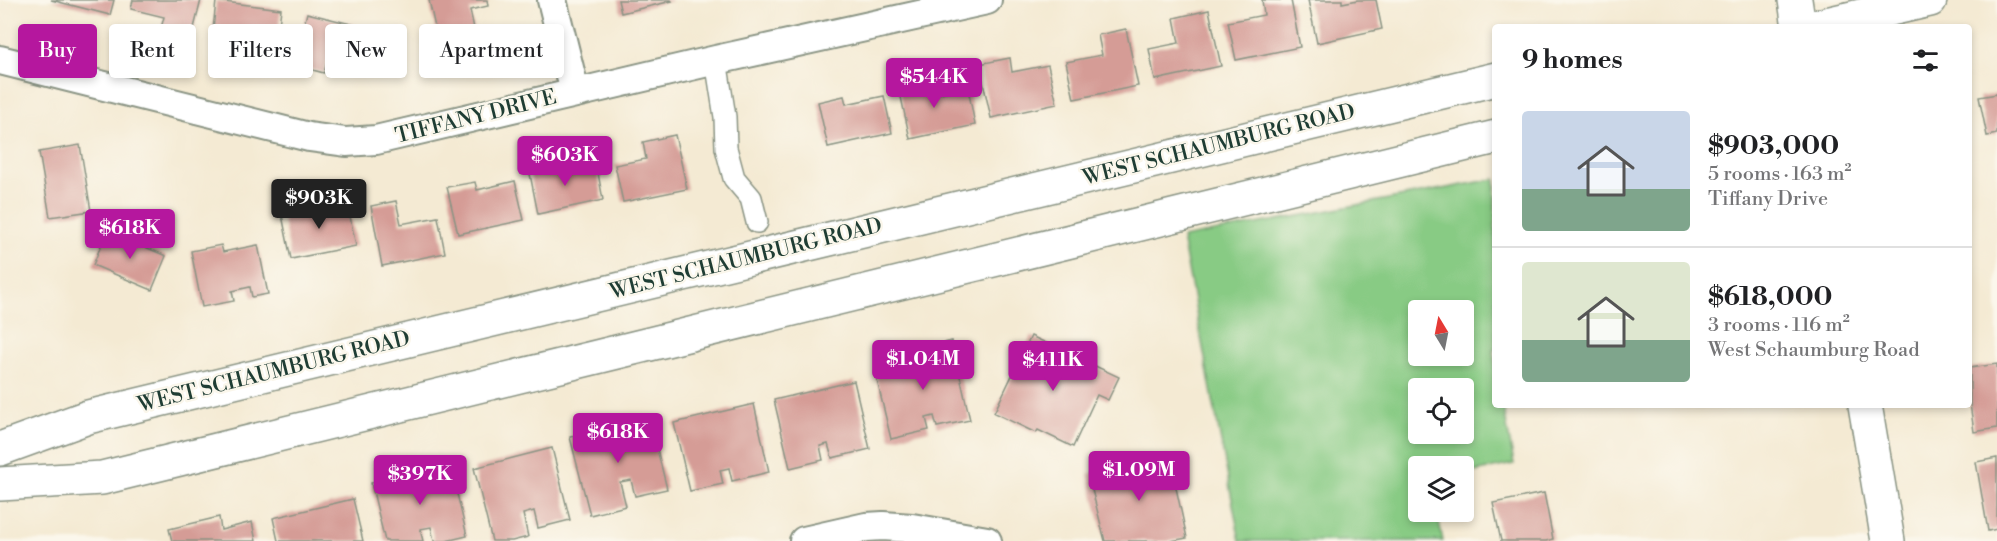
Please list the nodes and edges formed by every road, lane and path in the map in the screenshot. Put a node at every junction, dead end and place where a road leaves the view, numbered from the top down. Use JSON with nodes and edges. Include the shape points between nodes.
{"nodes":[{"id":1,"x":552,"y":0,"type":"edge"},
{"id":2,"x":987,"y":0,"type":"edge"},
{"id":3,"x":1795,"y":0,"type":"edge"},
{"id":4,"x":1930,"y":0,"type":"edge"},
{"id":5,"x":1799,"y":24,"type":"edge"},
{"id":6,"x":1826,"y":24,"type":"edge"},
{"id":7,"x":0,"y":60,"type":"edge"},
{"id":8,"x":716,"y":60,"type":"junction"},
{"id":9,"x":1492,"y":80,"type":"edge"},
{"id":10,"x":575,"y":93,"type":"junction"},
{"id":11,"x":1492,"y":138,"type":"edge"},
{"id":12,"x":757,"y":222,"type":"dead end"},
{"id":13,"x":1866,"y":408,"type":"edge"},
{"id":14,"x":0,"y":448,"type":"edge"},
{"id":15,"x":0,"y":484,"type":"edge"},
{"id":16,"x":804,"y":541,"type":"edge"},
{"id":17,"x":987,"y":541,"type":"edge"},
{"id":18,"x":1888,"y":541,"type":"edge"}],
"edges":[{"from":1,"to":10,"type":"street"},
{"from":2,"to":8,"type":"street","name":"TIFFANY DRIVE"},
{"from":3,"to":5,"type":"main road"},
{"from":4,"to":6,"type":"main road"},
{"from":7,"to":10,"type":"street","name":"TIFFANY DRIVE","via":[[309,137],[346,142],[376,140]]},
{"from":8,"to":10,"type":"street","name":"TIFFANY DRIVE"},
{"from":8,"to":12,"type":"street","via":[[726,148],[734,178],[751,198]]},
{"from":9,"to":14,"type":"main road","name":"WEST SCHAUMBURG ROAD","via":[[88,417]]},
{"from":11,"to":15,"type":"main road","via":[[102,478]]},
{"from":13,"to":18,"type":"main road"},
{"from":16,"to":17,"type":"street","via":[[883,526]]}]}
